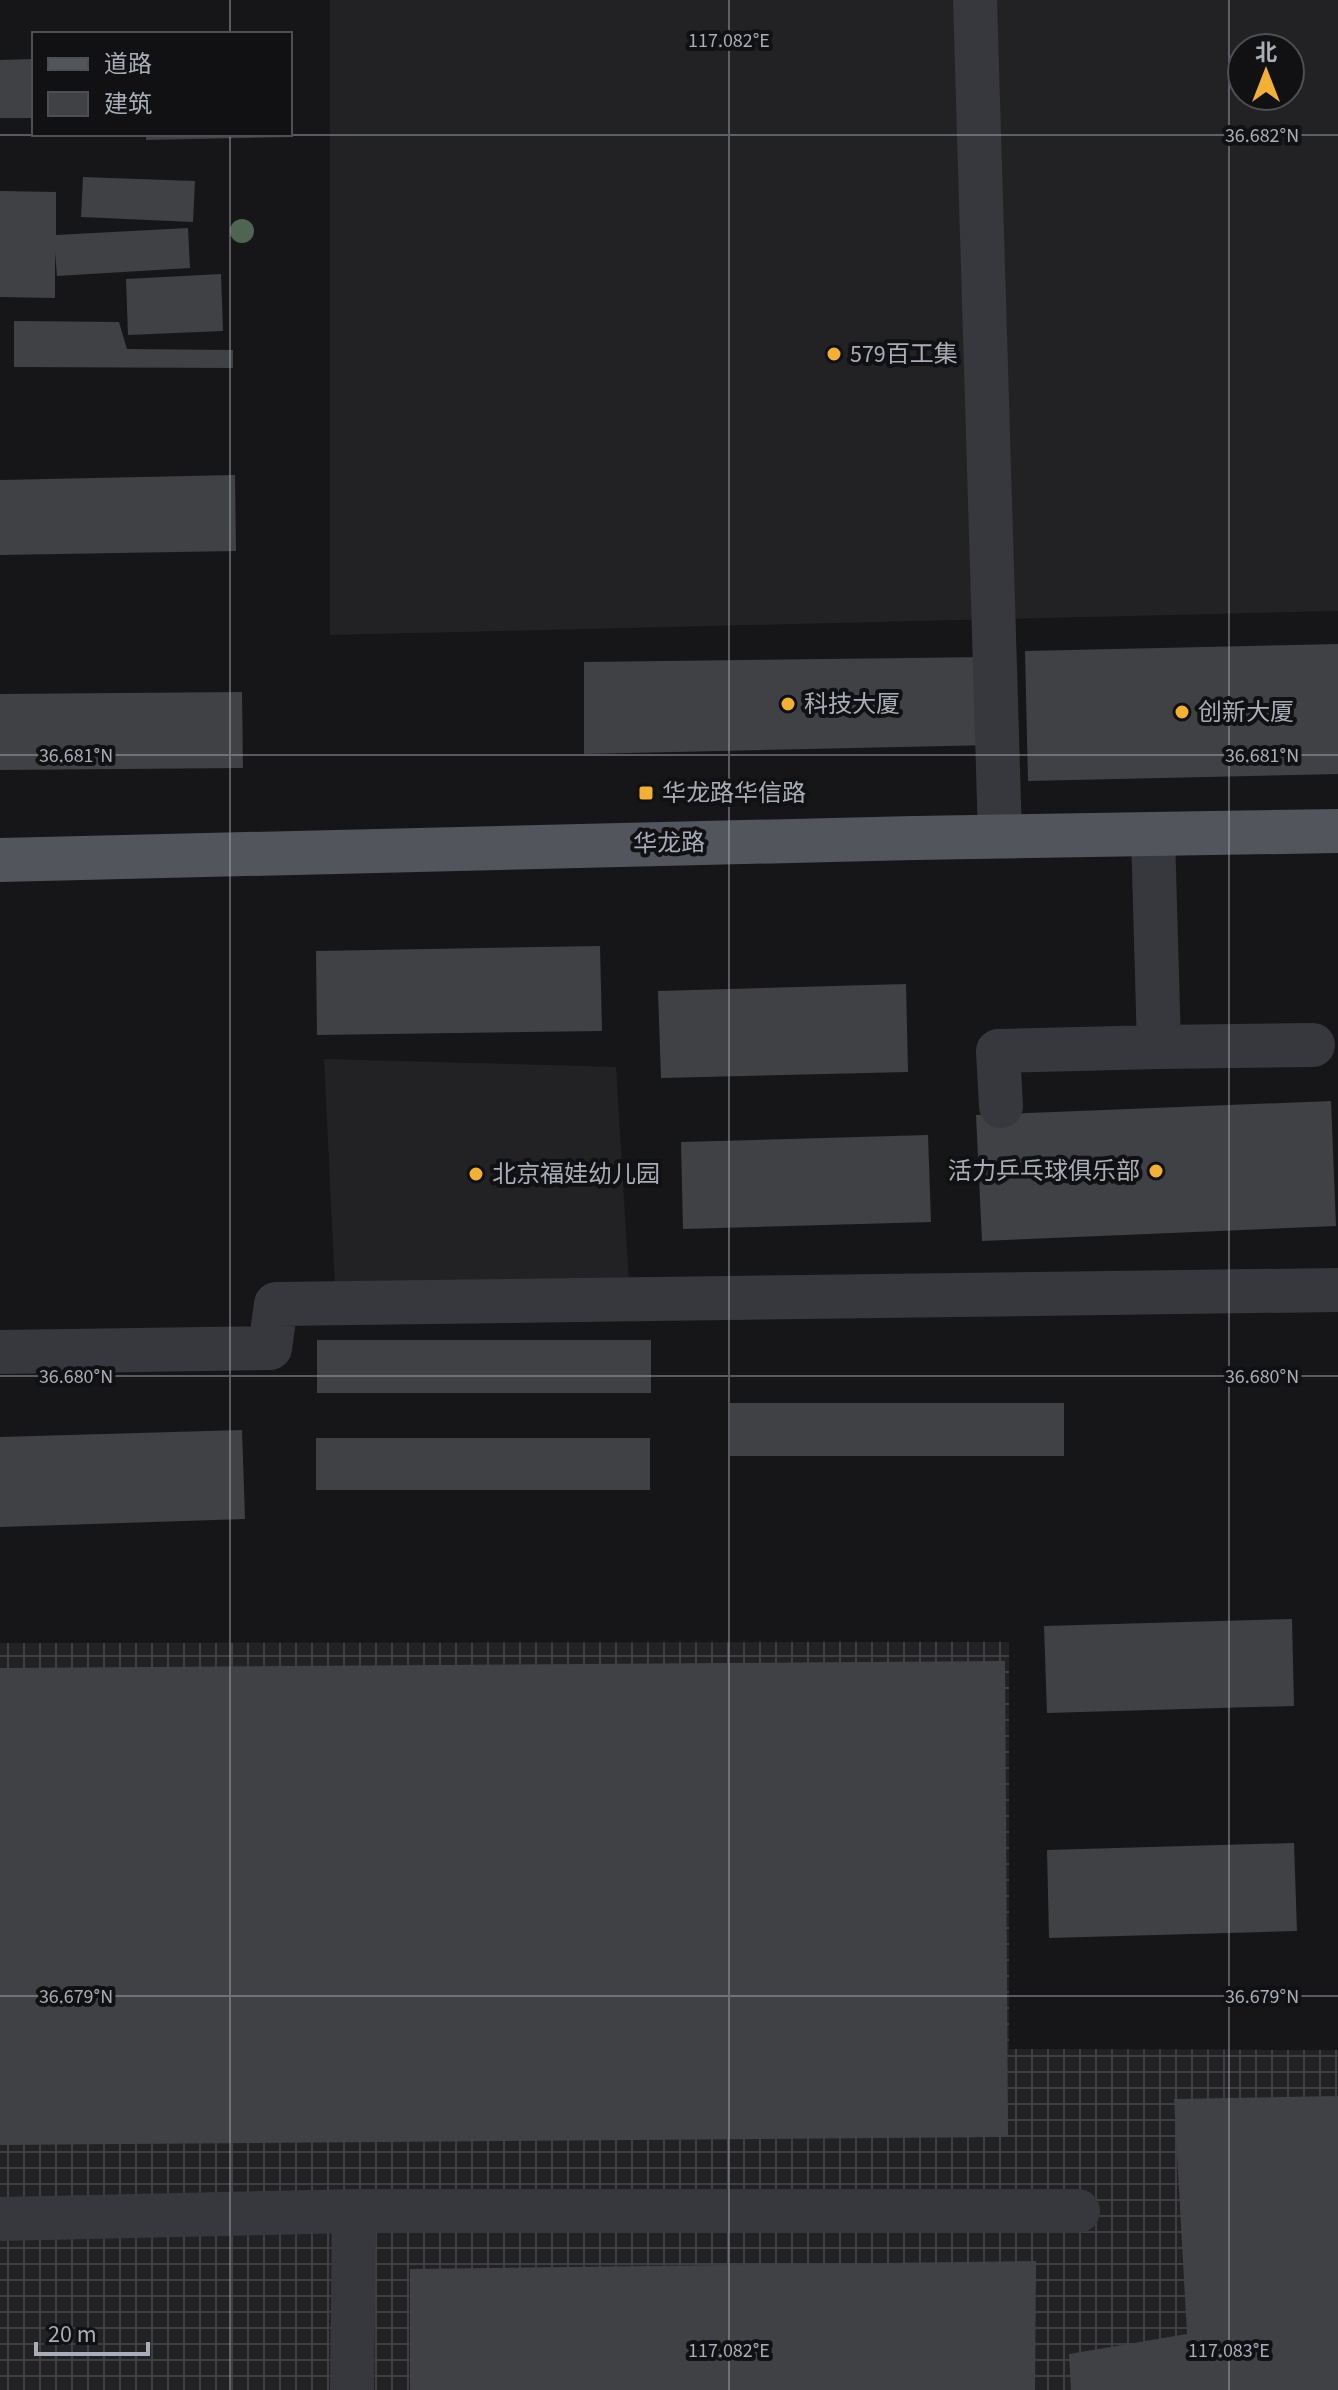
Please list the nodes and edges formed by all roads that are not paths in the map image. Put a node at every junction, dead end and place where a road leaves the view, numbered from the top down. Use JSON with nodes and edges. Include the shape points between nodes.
{"nodes":[{"id":1,"x":975,"y":0,"type":"edge"},
{"id":2,"x":1338,"y":831,"type":"edge"},
{"id":3,"x":1153,"y":834,"type":"junction"},
{"id":4,"x":1000,"y":836,"type":"junction"},
{"id":5,"x":0,"y":860,"type":"edge"},
{"id":6,"x":1313,"y":1045,"type":"dead end"},
{"id":7,"x":1159,"y":1047,"type":"junction"},
{"id":8,"x":1001,"y":1106,"type":"dead end"},
{"id":9,"x":1338,"y":1290,"type":"edge"},
{"id":10,"x":0,"y":1352,"type":"edge"},
{"id":11,"x":354,"y":2211,"type":"junction"},
{"id":12,"x":1078,"y":2211,"type":"dead end"},
{"id":13,"x":0,"y":2219,"type":"edge"},
{"id":14,"x":352,"y":2390,"type":"edge"}],
"edges":[{"from":1,"to":4,"type":"street"},
{"from":2,"to":3,"type":"main road","name":"华龙路"},
{"from":3,"to":4,"type":"main road","name":"华龙路"},
{"from":3,"to":7,"type":"street"},
{"from":4,"to":5,"type":"main road","name":"华龙路"},
{"from":6,"to":7,"type":"street"},
{"from":7,"to":8,"type":"street","via":[[998,1051]]},
{"from":9,"to":10,"type":"street","via":[[276,1304],[270,1348]]},
{"from":11,"to":12,"type":"street"},
{"from":11,"to":13,"type":"street"},
{"from":11,"to":14,"type":"street"}]}
